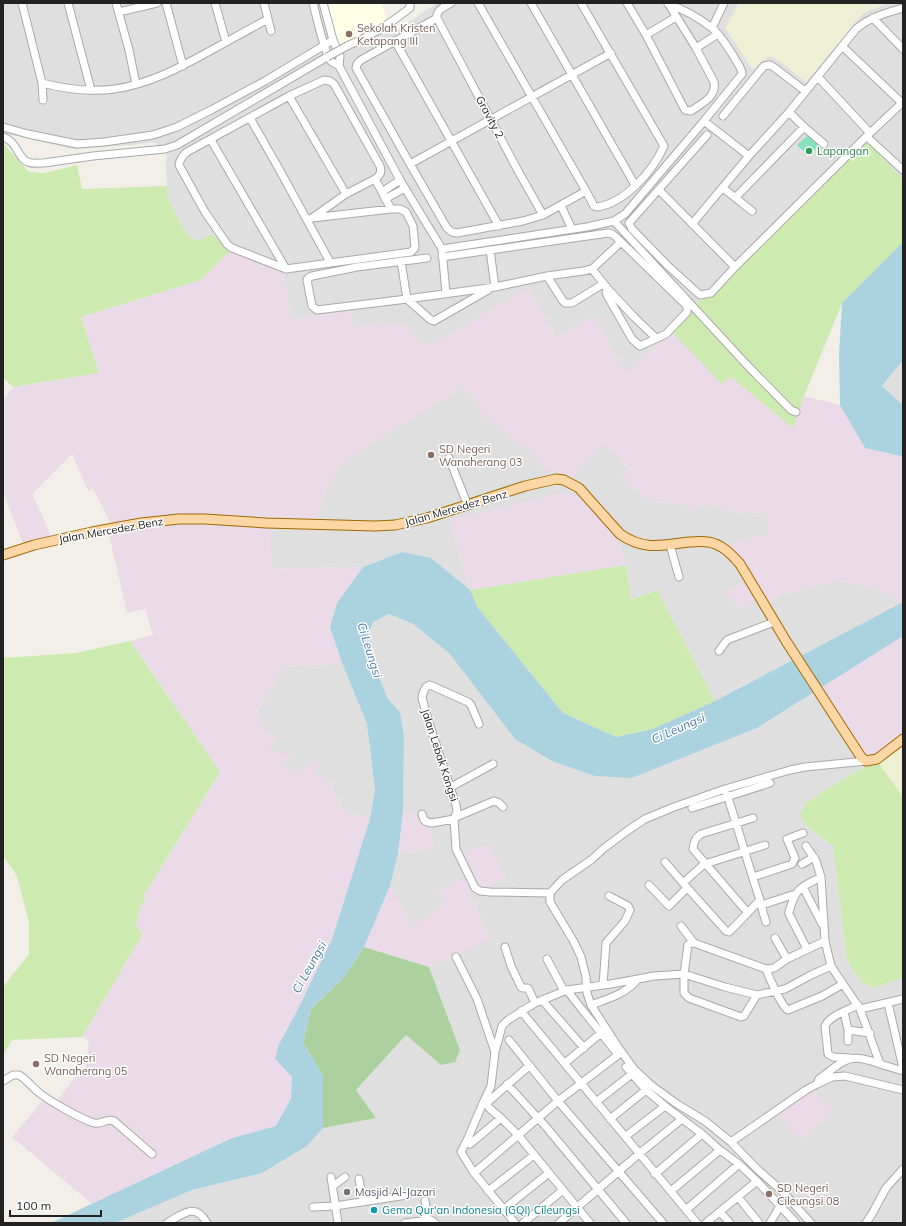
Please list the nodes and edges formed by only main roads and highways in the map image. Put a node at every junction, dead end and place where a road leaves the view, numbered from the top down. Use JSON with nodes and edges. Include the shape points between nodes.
{"nodes":[{"id":1,"x":3,"y":555,"type":"edge"},
{"id":2,"x":903,"y":739,"type":"edge"}],
"edges":[{"from":1,"to":2,"type":"main road","name":"Jalan Mercedez Benz","via":[[92,532],[179,519],[395,525],[468,506],[525,486],[556,479],[564,480],[579,488],[620,534],[637,544],[670,545],[700,541],[724,548],[740,564],[774,622],[861,757],[866,760],[877,759]]}]}
